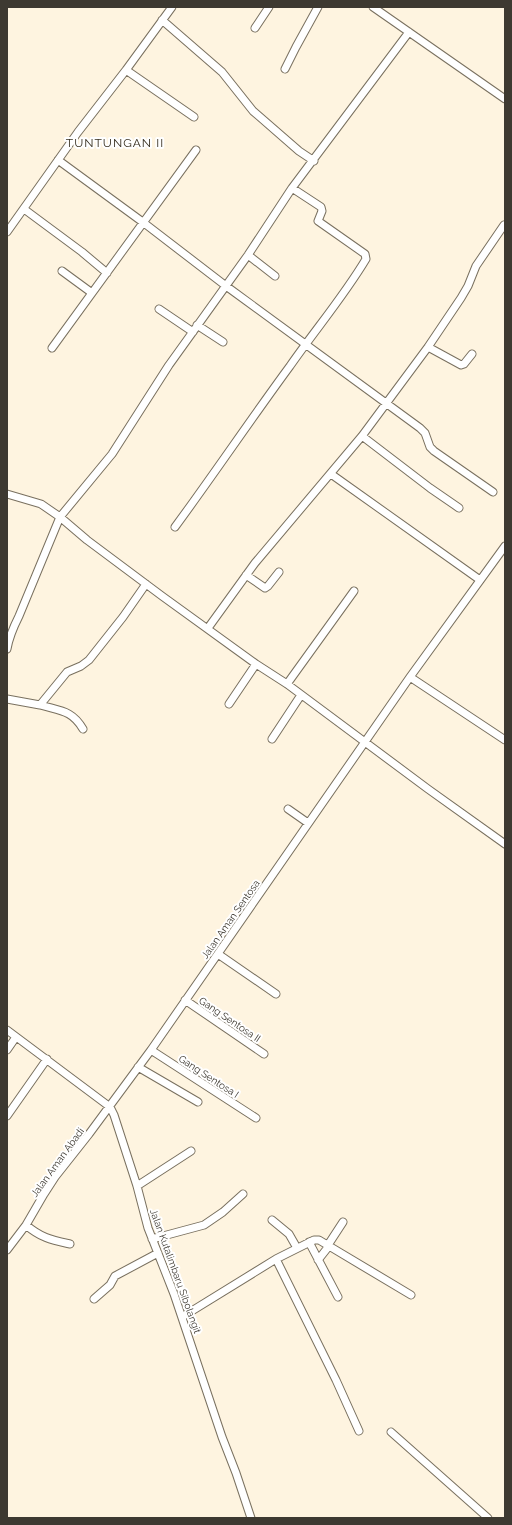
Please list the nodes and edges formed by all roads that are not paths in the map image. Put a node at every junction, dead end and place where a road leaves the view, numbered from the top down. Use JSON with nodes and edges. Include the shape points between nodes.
{"nodes":[{"id":1,"x":172,"y":7,"type":"edge"},
{"id":2,"x":269,"y":7,"type":"edge"},
{"id":3,"x":318,"y":7,"type":"edge"},
{"id":4,"x":373,"y":7,"type":"edge"},
{"id":5,"x":162,"y":20,"type":"junction"},
{"id":6,"x":254,"y":28,"type":"dead end"},
{"id":7,"x":409,"y":32,"type":"junction"},
{"id":8,"x":285,"y":69,"type":"dead end"},
{"id":9,"x":126,"y":70,"type":"junction"},
{"id":10,"x":505,"y":99,"type":"edge"},
{"id":11,"x":194,"y":117,"type":"dead end"},
{"id":12,"x":196,"y":150,"type":"dead end"},
{"id":13,"x":58,"y":160,"type":"junction"},
{"id":14,"x":314,"y":161,"type":"junction"},
{"id":15,"x":292,"y":188,"type":"junction"},
{"id":16,"x":24,"y":209,"type":"junction"},
{"id":17,"x":144,"y":223,"type":"junction"},
{"id":18,"x":504,"y":225,"type":"dead end"},
{"id":19,"x":8,"y":229,"type":"edge"},
{"id":20,"x":248,"y":255,"type":"junction"},
{"id":21,"x":62,"y":271,"type":"dead end"},
{"id":22,"x":107,"y":273,"type":"junction"},
{"id":23,"x":275,"y":276,"type":"dead end"},
{"id":24,"x":226,"y":286,"type":"junction"},
{"id":25,"x":92,"y":293,"type":"junction"},
{"id":26,"x":159,"y":309,"type":"dead end"},
{"id":27,"x":197,"y":325,"type":"junction"},
{"id":28,"x":193,"y":332,"type":"junction"},
{"id":29,"x":223,"y":342,"type":"dead end"},
{"id":30,"x":306,"y":344,"type":"junction"},
{"id":31,"x":428,"y":347,"type":"junction"},
{"id":32,"x":52,"y":348,"type":"dead end"},
{"id":33,"x":472,"y":354,"type":"dead end"},
{"id":34,"x":387,"y":402,"type":"junction"},
{"id":35,"x":362,"y":436,"type":"junction"},
{"id":36,"x":331,"y":474,"type":"junction"},
{"id":37,"x":493,"y":492,"type":"dead end"},
{"id":38,"x":7,"y":494,"type":"edge"},
{"id":39,"x":459,"y":508,"type":"dead end"},
{"id":40,"x":60,"y":517,"type":"junction"},
{"id":41,"x":175,"y":527,"type":"dead end"},
{"id":42,"x":505,"y":546,"type":"edge"},
{"id":43,"x":279,"y":572,"type":"dead end"},
{"id":44,"x":246,"y":575,"type":"junction"},
{"id":45,"x":480,"y":580,"type":"junction"},
{"id":46,"x":146,"y":584,"type":"junction"},
{"id":47,"x":354,"y":591,"type":"dead end"},
{"id":48,"x":208,"y":628,"type":"junction"},
{"id":49,"x":7,"y":649,"type":"edge"},
{"id":50,"x":256,"y":664,"type":"junction"},
{"id":51,"x":410,"y":676,"type":"junction"},
{"id":52,"x":287,"y":684,"type":"junction"},
{"id":53,"x":301,"y":695,"type":"junction"},
{"id":54,"x":7,"y":699,"type":"edge"},
{"id":55,"x":229,"y":704,"type":"dead end"},
{"id":56,"x":40,"y":705,"type":"junction"},
{"id":57,"x":83,"y":729,"type":"dead end"},
{"id":58,"x":272,"y":739,"type":"dead end"},
{"id":59,"x":505,"y":740,"type":"edge"},
{"id":60,"x":365,"y":742,"type":"junction"},
{"id":61,"x":288,"y":809,"type":"dead end"},
{"id":62,"x":308,"y":823,"type":"junction"},
{"id":63,"x":505,"y":844,"type":"edge"},
{"id":64,"x":218,"y":954,"type":"junction"},
{"id":65,"x":276,"y":994,"type":"dead end"},
{"id":66,"x":185,"y":1000,"type":"junction"},
{"id":67,"x":7,"y":1030,"type":"edge"},
{"id":68,"x":16,"y":1036,"type":"junction"},
{"id":69,"x":7,"y":1050,"type":"edge"},
{"id":70,"x":150,"y":1050,"type":"junction"},
{"id":71,"x":264,"y":1054,"type":"dead end"},
{"id":72,"x":47,"y":1059,"type":"junction"},
{"id":73,"x":138,"y":1067,"type":"junction"},
{"id":74,"x":198,"y":1102,"type":"dead end"},
{"id":75,"x":110,"y":1107,"type":"junction"},
{"id":76,"x":7,"y":1116,"type":"edge"},
{"id":77,"x":256,"y":1118,"type":"dead end"},
{"id":78,"x":192,"y":1151,"type":"dead end"},
{"id":79,"x":137,"y":1186,"type":"junction"},
{"id":80,"x":243,"y":1194,"type":"dead end"},
{"id":81,"x":272,"y":1220,"type":"dead end"},
{"id":82,"x":344,"y":1222,"type":"dead end"},
{"id":83,"x":26,"y":1225,"type":"junction"},
{"id":84,"x":152,"y":1239,"type":"junction"},
{"id":85,"x":309,"y":1242,"type":"junction"},
{"id":86,"x":70,"y":1244,"type":"dead end"},
{"id":87,"x":8,"y":1246,"type":"edge"},
{"id":88,"x":328,"y":1246,"type":"junction"},
{"id":89,"x":297,"y":1248,"type":"junction"},
{"id":90,"x":158,"y":1253,"type":"junction"},
{"id":91,"x":276,"y":1259,"type":"junction"},
{"id":92,"x":318,"y":1260,"type":"junction"},
{"id":93,"x":411,"y":1295,"type":"dead end"},
{"id":94,"x":338,"y":1297,"type":"dead end"},
{"id":95,"x":94,"y":1299,"type":"dead end"},
{"id":96,"x":182,"y":1317,"type":"junction"},
{"id":97,"x":358,"y":1431,"type":"dead end"},
{"id":98,"x":391,"y":1432,"type":"dead end"},
{"id":99,"x":250,"y":1518,"type":"edge"},
{"id":100,"x":488,"y":1518,"type":"edge"}],
"edges":[{"from":1,"to":5,"type":"street"},
{"from":2,"to":6,"type":"street"},
{"from":3,"to":8,"type":"street"},
{"from":4,"to":7,"type":"street"},
{"from":5,"to":9,"type":"street"},
{"from":5,"to":14,"type":"street","via":[[222,72],[253,111]]},
{"from":7,"to":10,"type":"street"},
{"from":7,"to":14,"type":"street"},
{"from":9,"to":11,"type":"street"},
{"from":9,"to":13,"type":"street"},
{"from":12,"to":17,"type":"street"},
{"from":13,"to":16,"type":"street"},
{"from":13,"to":17,"type":"street"},
{"from":14,"to":15,"type":"street"},
{"from":15,"to":20,"type":"street"},
{"from":15,"to":30,"type":"street","via":[[322,209],[318,220],[366,256]]},
{"from":16,"to":19,"type":"street"},
{"from":16,"to":22,"type":"street"},
{"from":17,"to":22,"type":"street"},
{"from":17,"to":24,"type":"street"},
{"from":18,"to":31,"type":"street","via":[[476,266],[468,286]]},
{"from":20,"to":23,"type":"street"},
{"from":20,"to":24,"type":"street"},
{"from":21,"to":25,"type":"street"},
{"from":22,"to":25,"type":"street"},
{"from":24,"to":27,"type":"street"},
{"from":24,"to":30,"type":"street"},
{"from":25,"to":32,"type":"street"},
{"from":26,"to":28,"type":"street"},
{"from":27,"to":28,"type":"street"},
{"from":27,"to":29,"type":"street"},
{"from":28,"to":40,"type":"street","via":[[112,454]]},
{"from":30,"to":34,"type":"street"},
{"from":30,"to":41,"type":"street"},
{"from":31,"to":33,"type":"street","via":[[461,365]]},
{"from":31,"to":34,"type":"street"},
{"from":34,"to":35,"type":"street"},
{"from":34,"to":37,"type":"street","via":[[423,431],[434,451]]},
{"from":35,"to":36,"type":"street"},
{"from":35,"to":39,"type":"street"},
{"from":36,"to":44,"type":"street"},
{"from":36,"to":45,"type":"street"},
{"from":38,"to":40,"type":"street","via":[[41,504]]},
{"from":40,"to":46,"type":"street"},
{"from":40,"to":49,"type":"street","via":[[8,638]]},
{"from":42,"to":45,"type":"street","name":"Jalan Aman Sentosa"},
{"from":43,"to":44,"type":"street","via":[[265,588]]},
{"from":44,"to":48,"type":"street"},
{"from":45,"to":51,"type":"street","name":"Jalan Aman Sentosa"},
{"from":46,"to":48,"type":"street"},
{"from":46,"to":56,"type":"street","via":[[89,660],[67,672]]},
{"from":47,"to":52,"type":"street"},
{"from":48,"to":50,"type":"street"},
{"from":50,"to":52,"type":"street"},
{"from":50,"to":55,"type":"street"},
{"from":51,"to":59,"type":"street"},
{"from":51,"to":60,"type":"street","name":"Jalan Aman Sentosa"},
{"from":52,"to":53,"type":"street"},
{"from":53,"to":58,"type":"street"},
{"from":53,"to":60,"type":"street"},
{"from":54,"to":56,"type":"street"},
{"from":56,"to":57,"type":"street","via":[[72,716]]},
{"from":60,"to":62,"type":"street","name":"Jalan Aman Sentosa"},
{"from":60,"to":63,"type":"street"},
{"from":61,"to":62,"type":"street"},
{"from":62,"to":64,"type":"street","name":"Jalan Aman Sentosa"},
{"from":64,"to":65,"type":"street"},
{"from":64,"to":66,"type":"street","name":"Jalan Aman Sentosa"},
{"from":66,"to":70,"type":"street","name":"Jalan Aman Sentosa"},
{"from":66,"to":71,"type":"street","name":"Gang Sentosa II"},
{"from":67,"to":68,"type":"street"},
{"from":68,"to":69,"type":"street"},
{"from":68,"to":72,"type":"street"},
{"from":70,"to":73,"type":"street","name":"Jalan Aman Sentosa"},
{"from":70,"to":77,"type":"street","name":"Gang Sentosa I"},
{"from":72,"to":75,"type":"street"},
{"from":72,"to":76,"type":"street"},
{"from":73,"to":74,"type":"street"},
{"from":73,"to":75,"type":"street","name":"Jalan Aman Sentosa"},
{"from":75,"to":79,"type":"street","name":"Jalan Kutalimbaru Sibolangit"},
{"from":75,"to":83,"type":"street","name":"Jalan Aman Abadi","via":[[55,1177]]},
{"from":78,"to":79,"type":"street"},
{"from":79,"to":84,"type":"street","name":"Jalan Kutalimbaru Sibolangit"},
{"from":80,"to":84,"type":"street","via":[[204,1225]]},
{"from":81,"to":89,"type":"street","via":[[289,1234]]},
{"from":82,"to":88,"type":"street"},
{"from":83,"to":86,"type":"street","via":[[47,1239]]},
{"from":83,"to":87,"type":"street","name":"Jalan Aman Abadi"},
{"from":84,"to":90,"type":"street","name":"Jalan Kutalimbaru Sibolangit"},
{"from":85,"to":88,"type":"street","via":[[319,1240]]},
{"from":85,"to":89,"type":"street"},
{"from":85,"to":92,"type":"street"},
{"from":88,"to":92,"type":"street"},
{"from":88,"to":93,"type":"street"},
{"from":89,"to":91,"type":"street"},
{"from":90,"to":95,"type":"street","via":[[115,1276],[110,1285]]},
{"from":90,"to":96,"type":"street","name":"Jalan Kutalimbaru Sibolangit"},
{"from":91,"to":96,"type":"street"},
{"from":91,"to":97,"type":"street","via":[[336,1380]]},
{"from":92,"to":94,"type":"street"},
{"from":96,"to":99,"type":"street","name":"Jalan Kutalimbaru Sibolangit"},
{"from":98,"to":100,"type":"street"}]}
